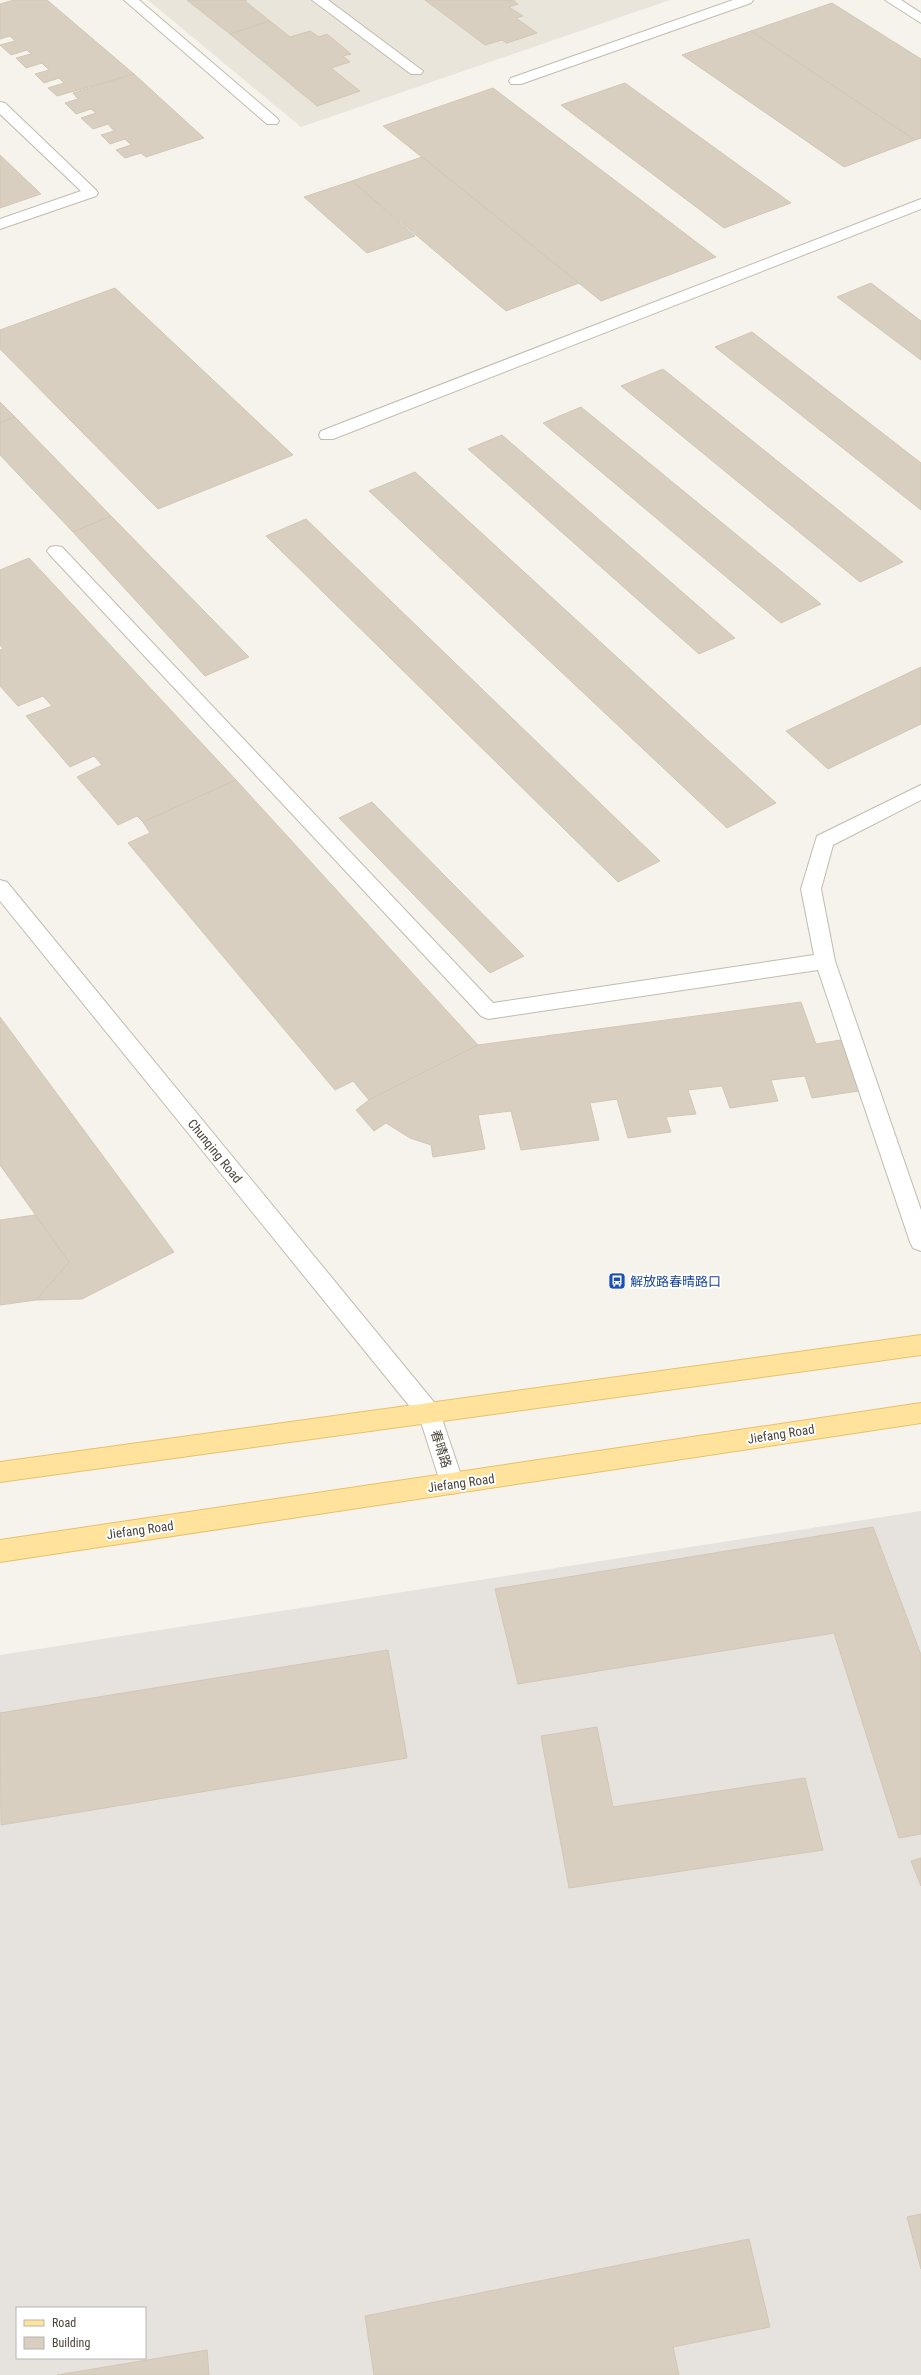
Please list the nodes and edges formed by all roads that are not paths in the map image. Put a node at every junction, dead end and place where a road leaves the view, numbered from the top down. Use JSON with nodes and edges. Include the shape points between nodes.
{"nodes":[{"id":1,"x":131,"y":0,"type":"edge"},
{"id":2,"x":319,"y":0,"type":"edge"},
{"id":3,"x":746,"y":0,"type":"edge"},
{"id":4,"x":892,"y":0,"type":"edge"},
{"id":5,"x":921,"y":19,"type":"edge"},
{"id":6,"x":416,"y":71,"type":"dead end"},
{"id":7,"x":516,"y":81,"type":"dead end"},
{"id":8,"x":0,"y":106,"type":"edge"},
{"id":9,"x":272,"y":120,"type":"dead end"},
{"id":10,"x":921,"y":204,"type":"edge"},
{"id":11,"x":0,"y":224,"type":"edge"},
{"id":12,"x":327,"y":435,"type":"dead end"},
{"id":13,"x":56,"y":551,"type":"dead end"},
{"id":14,"x":921,"y":792,"type":"edge"},
{"id":15,"x":0,"y":887,"type":"edge"},
{"id":16,"x":825,"y":961,"type":"junction"},
{"id":17,"x":921,"y":1242,"type":"edge"},
{"id":18,"x":921,"y":1345,"type":"edge"},
{"id":19,"x":921,"y":1413,"type":"edge"},
{"id":20,"x":430,"y":1414,"type":"junction"},
{"id":21,"x":0,"y":1472,"type":"edge"},
{"id":22,"x":452,"y":1484,"type":"junction"},
{"id":23,"x":0,"y":1551,"type":"edge"}],
"edges":[{"from":1,"to":9,"type":"street"},
{"from":2,"to":6,"type":"street"},
{"from":3,"to":7,"type":"street"},
{"from":4,"to":5,"type":"street"},
{"from":8,"to":11,"type":"street","via":[[91,193]]},
{"from":10,"to":12,"type":"street"},
{"from":13,"to":16,"type":"street","via":[[488,1011]]},
{"from":14,"to":16,"type":"street","via":[[824,841],[811,889]]},
{"from":15,"to":20,"type":"street","name":"Chunqing Road"},
{"from":16,"to":17,"type":"street"},
{"from":18,"to":20,"type":"main road"},
{"from":19,"to":22,"type":"main road","name":"Jiefang Road"},
{"from":20,"to":21,"type":"main road"},
{"from":20,"to":22,"type":"street","name":"春晴路"},
{"from":22,"to":23,"type":"main road","name":"Jiefang Road"}]}
